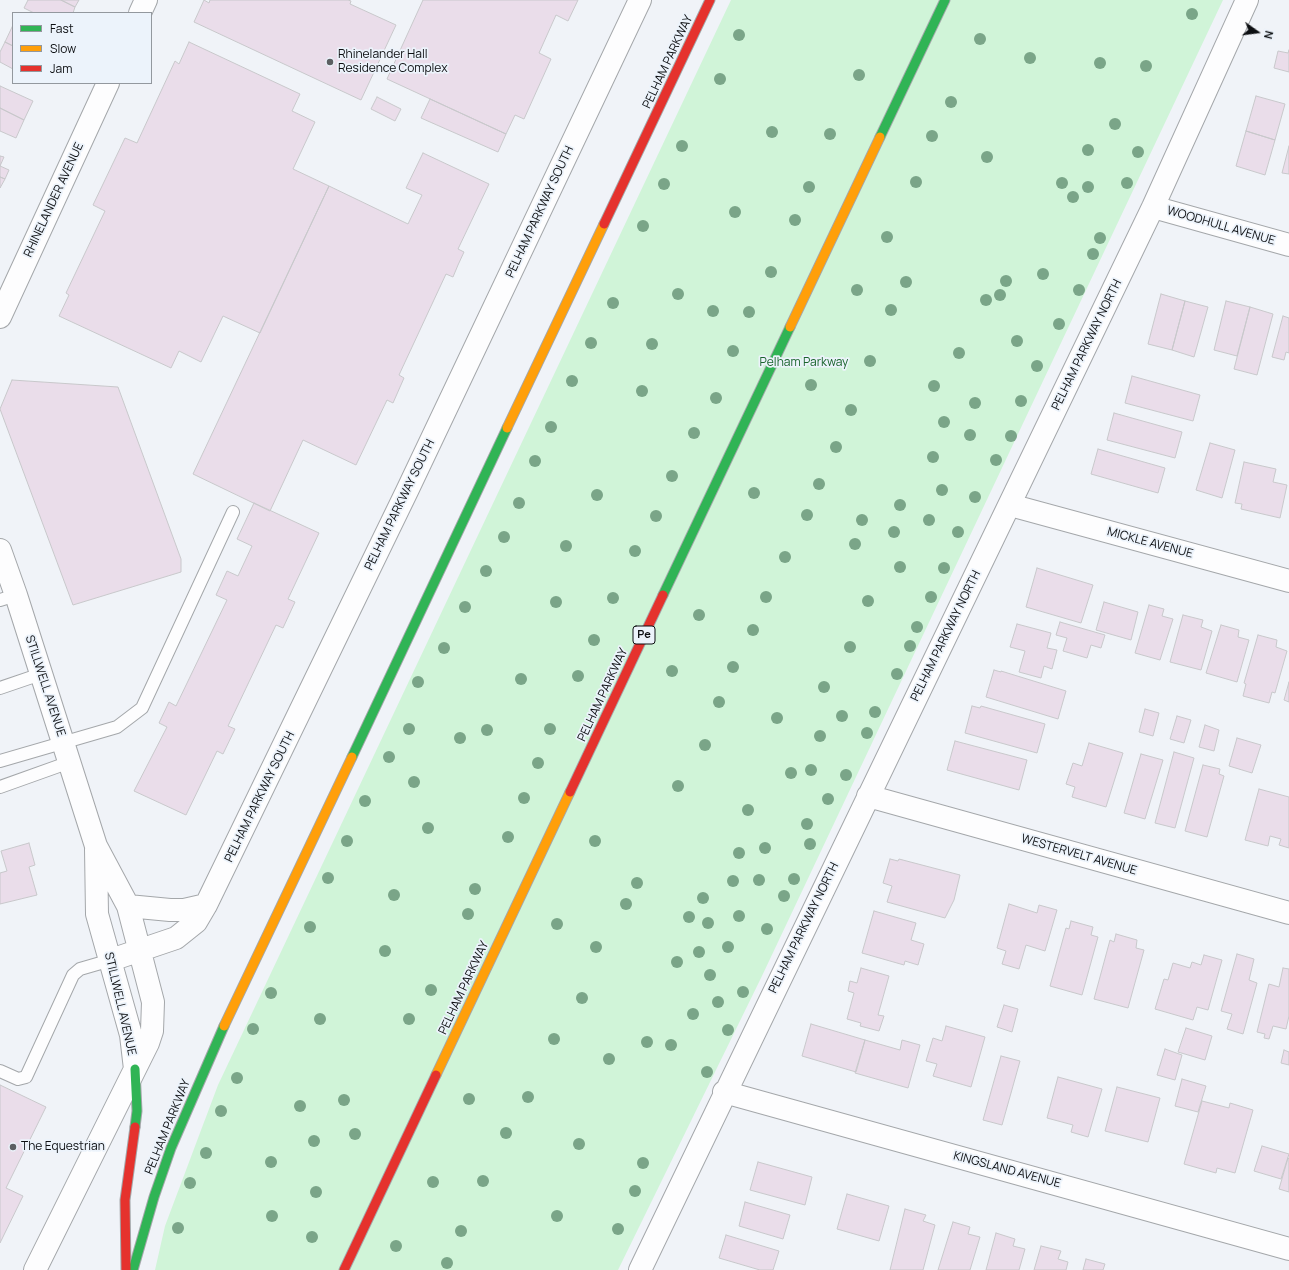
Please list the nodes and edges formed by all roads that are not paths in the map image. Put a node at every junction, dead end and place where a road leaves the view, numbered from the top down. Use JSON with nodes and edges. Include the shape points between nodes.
{"nodes":[{"id":1,"x":146,"y":0,"type":"edge"},
{"id":2,"x":640,"y":0,"type":"edge"},
{"id":3,"x":710,"y":0,"type":"edge"},
{"id":4,"x":945,"y":0,"type":"edge"},
{"id":5,"x":1247,"y":0,"type":"edge"},
{"id":6,"x":140,"y":12,"type":"edge"},
{"id":7,"x":108,"y":84,"type":"edge"},
{"id":8,"x":1153,"y":207,"type":"junction"},
{"id":9,"x":1289,"y":245,"type":"edge"},
{"id":10,"x":0,"y":317,"type":"edge"},
{"id":11,"x":1010,"y":504,"type":"junction"},
{"id":12,"x":233,"y":512,"type":"dead end"},
{"id":13,"x":0,"y":550,"type":"edge"},
{"id":14,"x":1289,"y":581,"type":"edge"},
{"id":15,"x":8,"y":597,"type":"edge"},
{"id":16,"x":42,"y":674,"type":"junction"},
{"id":17,"x":0,"y":688,"type":"edge"},
{"id":18,"x":63,"y":741,"type":"junction"},
{"id":19,"x":0,"y":760,"type":"edge"},
{"id":20,"x":70,"y":762,"type":"junction"},
{"id":21,"x":0,"y":787,"type":"edge"},
{"id":22,"x":868,"y":796,"type":"junction"},
{"id":23,"x":96,"y":846,"type":"junction"},
{"id":24,"x":206,"y":905,"type":"junction"},
{"id":25,"x":128,"y":906,"type":"junction"},
{"id":26,"x":1289,"y":913,"type":"edge"},
{"id":27,"x":140,"y":951,"type":"junction"},
{"id":28,"x":111,"y":960,"type":"junction"},
{"id":29,"x":135,"y":1069,"type":"junction"},
{"id":30,"x":0,"y":1071,"type":"edge"},
{"id":31,"x":724,"y":1092,"type":"junction"},
{"id":32,"x":1289,"y":1249,"type":"edge"},
{"id":33,"x":35,"y":1270,"type":"edge"},
{"id":34,"x":126,"y":1270,"type":"edge"},
{"id":35,"x":133,"y":1270,"type":"edge"},
{"id":36,"x":344,"y":1270,"type":"edge"},
{"id":37,"x":640,"y":1270,"type":"edge"}],
"edges":[{"from":1,"to":6,"type":"street"},
{"from":2,"to":24,"type":"street","name":"PELHAM PARKWAY SOUTH","via":[[407,491]]},
{"from":3,"to":35,"type":"main road","name":"PELHAM PARKWAY","via":[[209,1059],[171,1148]]},
{"from":4,"to":36,"type":"main road","name":"PELHAM PARKWAY","number":"Pe"},
{"from":5,"to":8,"type":"street","name":"PELHAM PARKWAY NORTH"},
{"from":7,"to":10,"type":"street","name":"RHINELANDER AVENUE"},
{"from":8,"to":9,"type":"street","name":"WOODHULL AVENUE"},
{"from":8,"to":11,"type":"street","name":"PELHAM PARKWAY NORTH"},
{"from":11,"to":14,"type":"street","name":"MICKLE AVENUE"},
{"from":11,"to":22,"type":"street","name":"PELHAM PARKWAY NORTH"},
{"from":12,"to":18,"type":"lane","via":[[142,708],[117,726]]},
{"from":13,"to":15,"type":"street","name":"STILLWELL AVENUE"},
{"from":15,"to":16,"type":"street","name":"STILLWELL AVENUE"},
{"from":16,"to":17,"type":"lane"},
{"from":16,"to":18,"type":"street","name":"STILLWELL AVENUE"},
{"from":18,"to":19,"type":"lane"},
{"from":18,"to":20,"type":"street","name":"STILLWELL AVENUE"},
{"from":20,"to":21,"type":"lane"},
{"from":20,"to":23,"type":"street","name":"STILLWELL AVENUE"},
{"from":22,"to":26,"type":"street","name":"WESTERVELT AVENUE"},
{"from":22,"to":31,"type":"street","name":"PELHAM PARKWAY NORTH"},
{"from":23,"to":25,"type":"street","name":"STILLWELL AVENUE"},
{"from":23,"to":28,"type":"street","name":"STILLWELL AVENUE","via":[[97,914]]},
{"from":24,"to":25,"type":"street","via":[[177,910]]},
{"from":24,"to":27,"type":"street","name":"PELHAM PARKWAY SOUTH","via":[[187,931],[176,938]]},
{"from":25,"to":27,"type":"street","name":"STILLWELL AVENUE"},
{"from":27,"to":28,"type":"street","name":"PELHAM PARKWAY SOUTH"},
{"from":27,"to":29,"type":"street","name":"STILLWELL AVENUE","via":[[153,1002],[153,1017],[148,1043]]},
{"from":28,"to":29,"type":"street","name":"STILLWELL AVENUE","via":[[131,1036]]},
{"from":28,"to":30,"type":"lane","via":[[80,969],[73,975],[26,1077],[18,1079]]},
{"from":29,"to":33,"type":"street"},
{"from":29,"to":34,"type":"main road","via":[[137,1110],[125,1200]]},
{"from":31,"to":32,"type":"street","name":"KINGSLAND AVENUE"},
{"from":31,"to":37,"type":"street","name":"PELHAM PARKWAY NORTH"}]}
